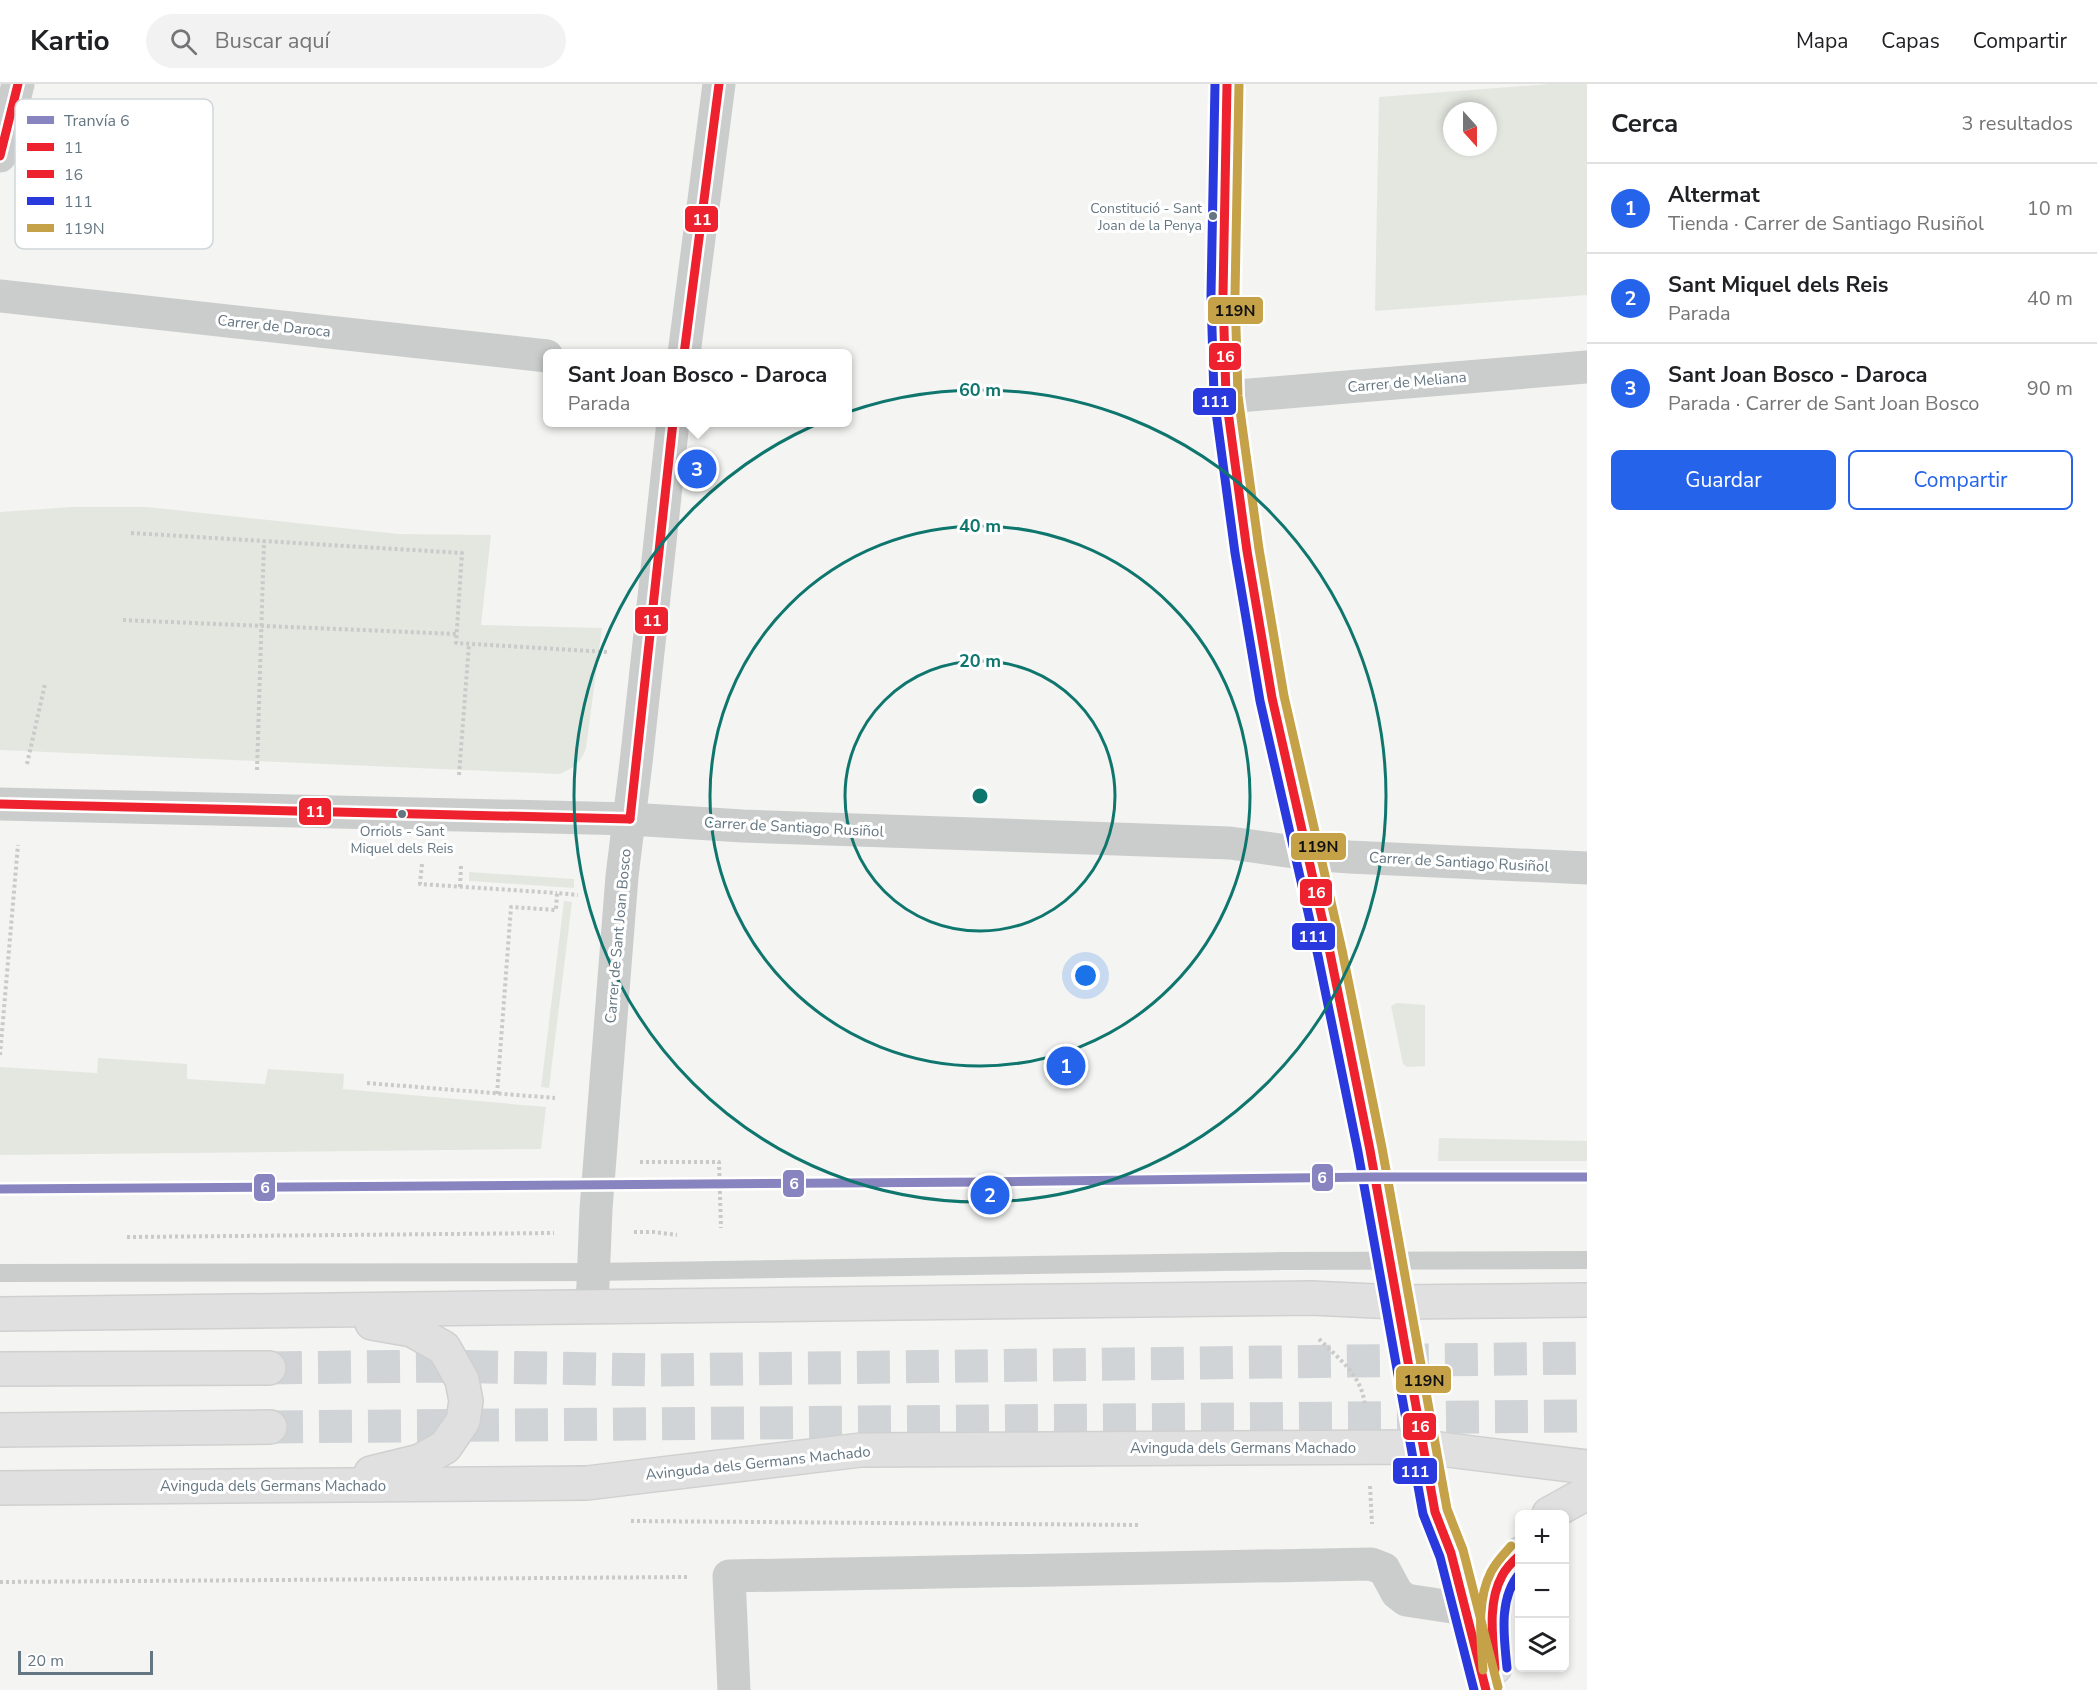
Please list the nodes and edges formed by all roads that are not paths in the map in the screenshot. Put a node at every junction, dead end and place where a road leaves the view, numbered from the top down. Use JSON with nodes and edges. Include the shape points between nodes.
{"nodes":[{"id":1,"x":18,"y":84,"type":"edge"},
{"id":2,"x":719,"y":84,"type":"edge"},
{"id":3,"x":1227,"y":84,"type":"edge"},
{"id":4,"x":0,"y":156,"type":"edge"},
{"id":5,"x":0,"y":296,"type":"edge"},
{"id":6,"x":685,"y":349,"type":"edge"},
{"id":7,"x":543,"y":356,"type":"edge"},
{"id":8,"x":1587,"y":367,"type":"edge"},
{"id":9,"x":1227,"y":397,"type":"junction"},
{"id":10,"x":674,"y":427,"type":"edge"},
{"id":11,"x":0,"y":804,"type":"edge"},
{"id":12,"x":630,"y":819,"type":"junction"},
{"id":13,"x":1308,"y":854,"type":"junction"},
{"id":14,"x":1587,"y":868,"type":"edge"},
{"id":15,"x":1587,"y":1260,"type":"edge"},
{"id":16,"x":1389,"y":1261,"type":"junction"},
{"id":17,"x":593,"y":1272,"type":"junction"},
{"id":18,"x":0,"y":1273,"type":"edge"},
{"id":19,"x":1587,"y":1300,"type":"edge"},
{"id":20,"x":1396,"y":1302,"type":"junction"},
{"id":21,"x":592,"y":1307,"type":"junction"},
{"id":22,"x":307,"y":1311,"type":"junction"},
{"id":23,"x":0,"y":1314,"type":"edge"},
{"id":24,"x":269,"y":1368,"type":"tunnel mouth"},
{"id":25,"x":0,"y":1370,"type":"edge"},
{"id":26,"x":270,"y":1427,"type":"tunnel mouth"},
{"id":27,"x":0,"y":1430,"type":"edge"},
{"id":28,"x":1423,"y":1447,"type":"junction"},
{"id":29,"x":1587,"y":1467,"type":"edge"},
{"id":30,"x":320,"y":1486,"type":"junction"},
{"id":31,"x":0,"y":1488,"type":"edge"},
{"id":32,"x":1587,"y":1493,"type":"edge"},
{"id":33,"x":1558,"y":1510,"type":"edge"},
{"id":34,"x":1515,"y":1560,"type":"edge"},
{"id":35,"x":1465,"y":1609,"type":"junction"},
{"id":36,"x":734,"y":1690,"type":"edge"},
{"id":37,"x":1486,"y":1690,"type":"edge"},
{"id":38,"x":1497,"y":1690,"type":"edge"}],
"edges":[{"from":1,"to":4,"type":"street"},
{"from":2,"to":6,"type":"street"},
{"from":3,"to":9,"type":"main road","via":[[1223,295]]},
{"from":5,"to":7,"type":"street","name":"Carrer de Daroca"},
{"from":8,"to":9,"type":"street","name":"Carrer de Meliana"},
{"from":9,"to":13,"type":"main road","via":[[1272,698]]},
{"from":10,"to":12,"type":"street","name":"Carrer de Sant Joan Bosco"},
{"from":11,"to":12,"type":"street","name":"Carrer de Santiago Rusiñol"},
{"from":12,"to":13,"type":"street","name":"Carrer de Santiago Rusiñol","via":[[1230,843]]},
{"from":12,"to":17,"type":"street","name":"Carrer de Sant Joan Bosco","via":[[622,876]]},
{"from":13,"to":14,"type":"street","name":"Carrer de Santiago Rusiñol"},
{"from":13,"to":16,"type":"main road","via":[[1370,1150]]},
{"from":15,"to":16,"type":"lane"},
{"from":16,"to":17,"type":"lane"},
{"from":16,"to":20,"type":"main road"},
{"from":17,"to":18,"type":"lane"},
{"from":17,"to":21,"type":"street","name":"Carrer de Sant Joan Bosco"},
{"from":19,"to":20,"type":"main road"},
{"from":20,"to":21,"type":"main road","via":[[1311,1298]]},
{"from":20,"to":28,"type":"main road"},
{"from":21,"to":22,"type":"main road"},
{"from":22,"to":23,"type":"main road"},
{"from":22,"to":30,"type":"main road","via":[[412,1330],[423,1336],[444,1348],[462,1380],[466,1401],[463,1420],[446,1447],[420,1461]]},
{"from":24,"to":25,"type":"main road"},
{"from":26,"to":27,"type":"main road"},
{"from":28,"to":29,"type":"main road","name":"Avinguda dels Germans Machado"},
{"from":28,"to":30,"type":"main road","name":"Avinguda dels Germans Machado","via":[[861,1450],[587,1483]]},
{"from":28,"to":35,"type":"main road","via":[[1435,1512],[1451,1553]]},
{"from":30,"to":31,"type":"main road","name":"Avinguda dels Germans Machado"},
{"from":32,"to":33,"type":"main road"},
{"from":34,"to":38,"type":"main road","via":[[1498,1587],[1492,1632]]},
{"from":35,"to":36,"type":"street","via":[[1406,1600],[1397,1593],[1384,1569],[1371,1564],[729,1576]]},
{"from":35,"to":37,"type":"main road"}]}
